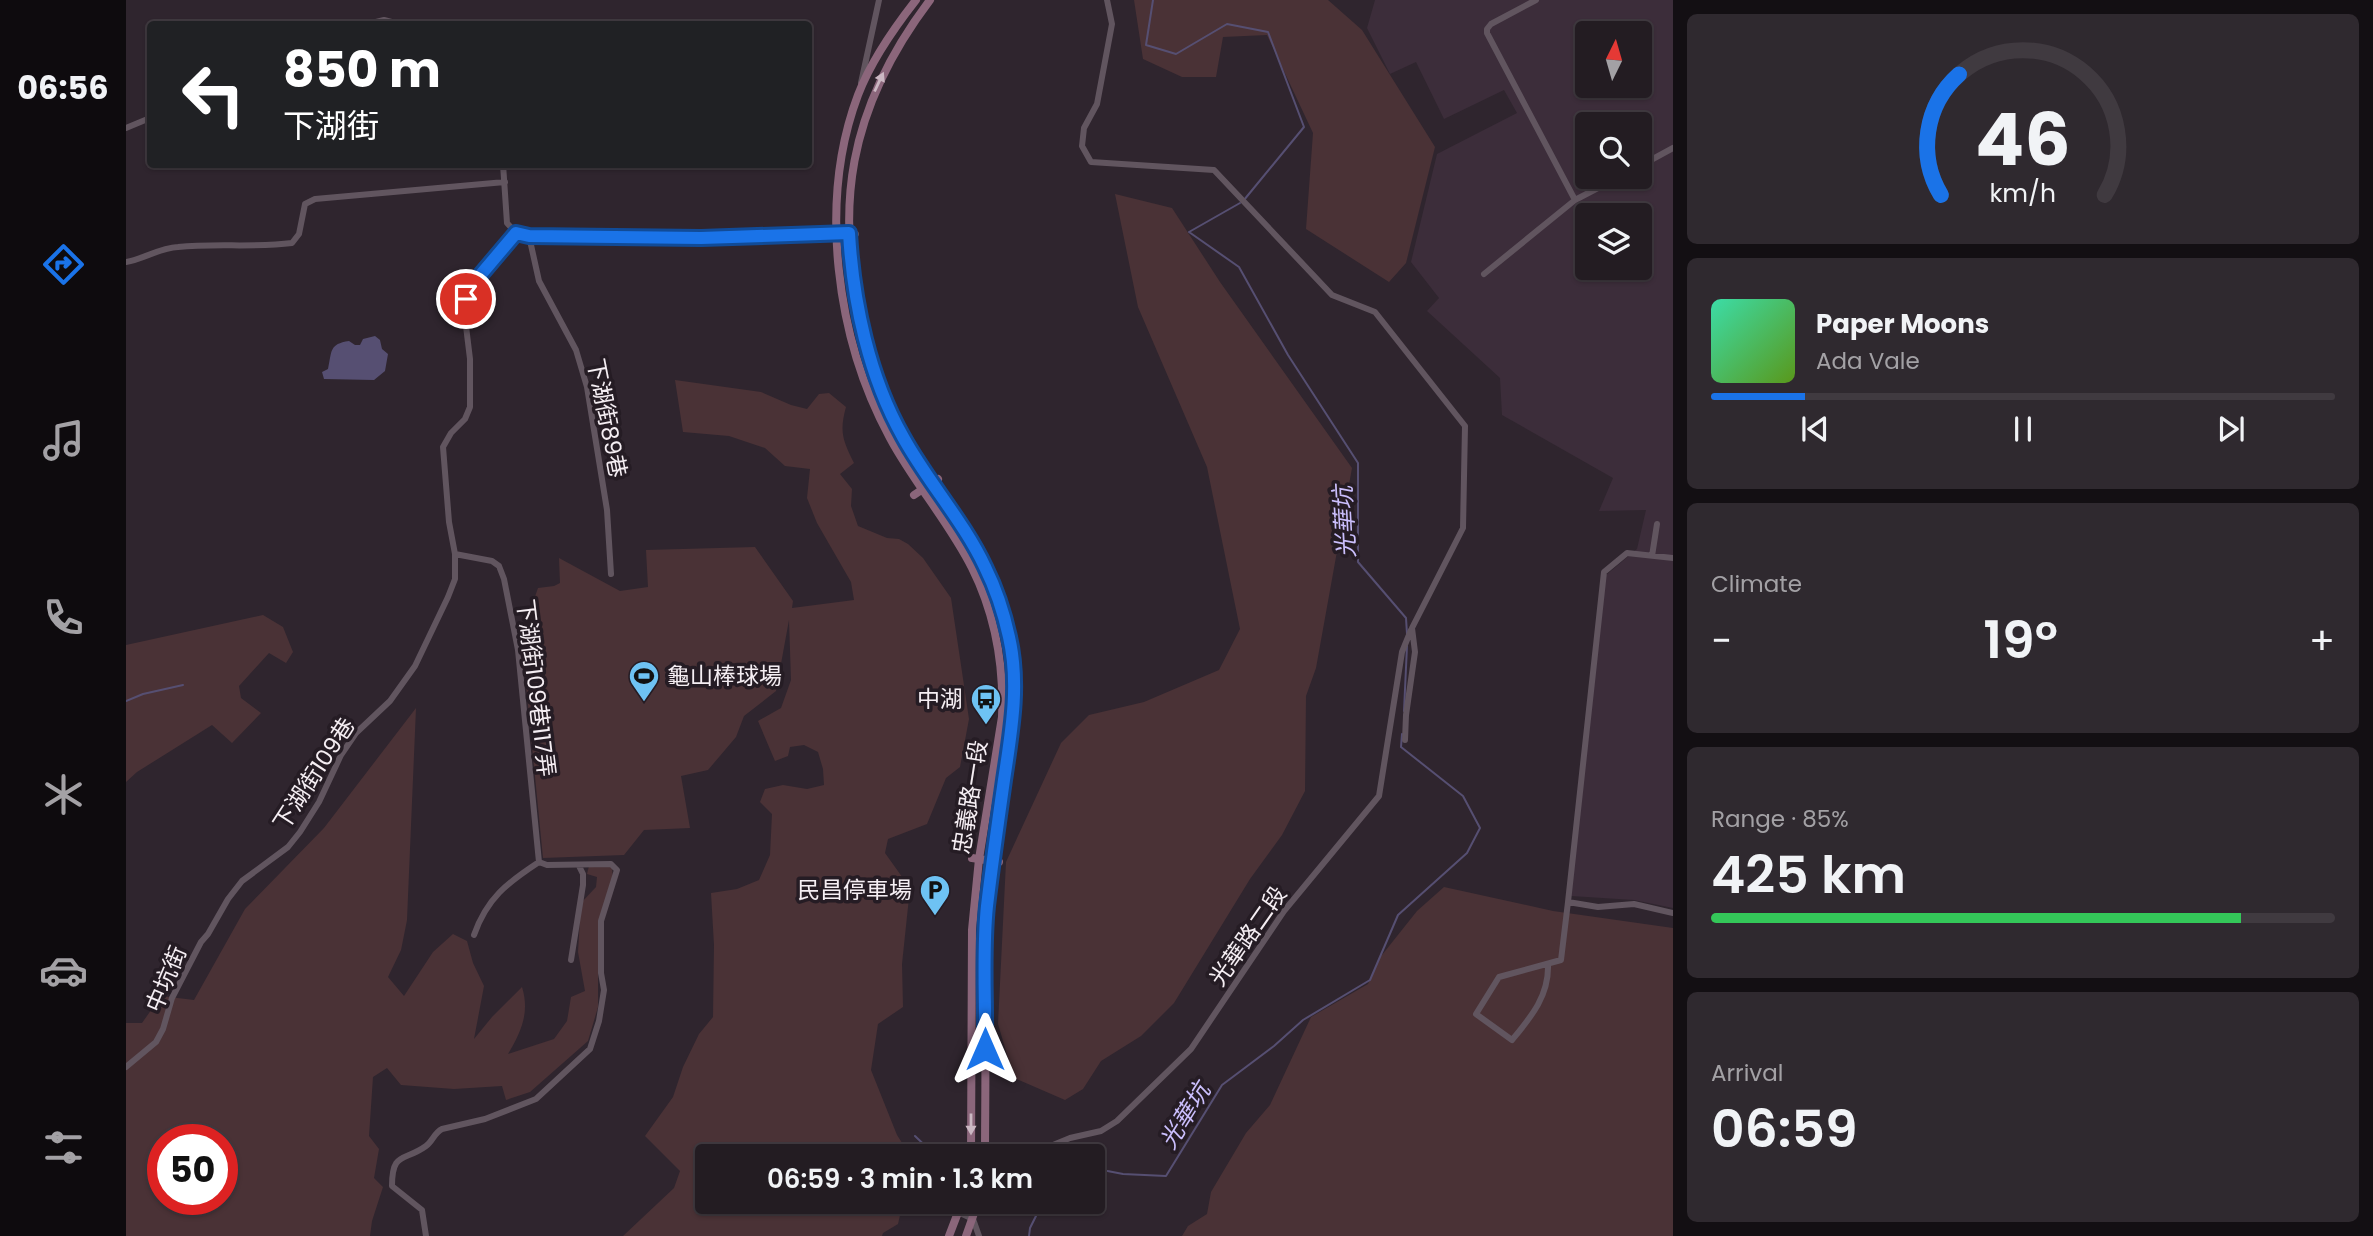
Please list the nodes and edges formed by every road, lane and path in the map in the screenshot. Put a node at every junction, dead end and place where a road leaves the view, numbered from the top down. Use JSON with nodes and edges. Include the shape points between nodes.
{"nodes":[{"id":1,"x":879,"y":0,"type":"edge"},
{"id":2,"x":916,"y":0,"type":"edge"},
{"id":3,"x":930,"y":0,"type":"edge"},
{"id":4,"x":1107,"y":0,"type":"edge"},
{"id":5,"x":1536,"y":0,"type":"edge"},
{"id":6,"x":859,"y":91,"type":"junction"},
{"id":7,"x":147,"y":119,"type":"edge"},
{"id":8,"x":126,"y":128,"type":"edge"},
{"id":9,"x":1673,"y":148,"type":"edge"},
{"id":10,"x":1652,"y":159,"type":"edge"},
{"id":11,"x":503,"y":168,"type":"edge"},
{"id":12,"x":505,"y":182,"type":"junction"},
{"id":13,"x":1596,"y":189,"type":"edge"},
{"id":14,"x":1575,"y":200,"type":"junction"},
{"id":15,"x":516,"y":233,"type":"junction"},
{"id":16,"x":836,"y":233,"type":"junction"},
{"id":17,"x":852,"y":234,"type":"junction"},
{"id":18,"x":529,"y":236,"type":"junction"},
{"id":19,"x":126,"y":262,"type":"edge"},
{"id":20,"x":1485,"y":274,"type":"dead end"},
{"id":21,"x":935,"y":481,"type":"junction"},
{"id":22,"x":922,"y":490,"type":"junction"},
{"id":23,"x":914,"y":495,"type":"dead end"},
{"id":24,"x":1657,"y":524,"type":"dead end"},
{"id":25,"x":455,"y":554,"type":"junction"},
{"id":26,"x":1653,"y":555,"type":"junction"},
{"id":27,"x":1673,"y":558,"type":"edge"},
{"id":28,"x":611,"y":574,"type":"dead end"},
{"id":29,"x":1412,"y":628,"type":"junction"},
{"id":30,"x":1405,"y":740,"type":"dead end"},
{"id":31,"x":976,"y":859,"type":"junction"},
{"id":32,"x":996,"y":861,"type":"junction"},
{"id":33,"x":539,"y":862,"type":"junction"},
{"id":34,"x":579,"y":866,"type":"junction"},
{"id":35,"x":1568,"y":902,"type":"junction"},
{"id":36,"x":1673,"y":913,"type":"edge"},
{"id":37,"x":208,"y":934,"type":"joint"},
{"id":38,"x":474,"y":935,"type":"dead end"},
{"id":39,"x":570,"y":960,"type":"dead end"},
{"id":40,"x":1548,"y":965,"type":"junction"},
{"id":41,"x":126,"y":1067,"type":"edge"},
{"id":42,"x":971,"y":1144,"type":"edge"},
{"id":43,"x":987,"y":1144,"type":"edge"},
{"id":44,"x":1055,"y":1144,"type":"edge"},
{"id":45,"x":960,"y":1214,"type":"edge"},
{"id":46,"x":962,"y":1214,"type":"edge"},
{"id":47,"x":974,"y":1214,"type":"edge"},
{"id":48,"x":973,"y":1219,"type":"junction"},
{"id":49,"x":426,"y":1236,"type":"edge"},
{"id":50,"x":949,"y":1236,"type":"edge"},
{"id":51,"x":966,"y":1236,"type":"edge"},
{"id":52,"x":979,"y":1236,"type":"edge"}],
"edges":[{"from":1,"to":6,"type":"street"},
{"from":2,"to":6,"type":"main road","name":"忠義路一段"},
{"from":17,"to":3,"type":"main road","name":"忠義路一段","one_way":true,"via":[[849,207],[856,146],[870,102],[894,52]]},
{"from":4,"to":29,"type":"street","name":"光華路二段","via":[[1112,24],[1097,104],[1084,128],[1082,146],[1091,162],[1214,170],[1332,295],[1375,312],[1465,426],[1463,528]]},
{"from":5,"to":14,"type":"street","via":[[1490,24],[1487,33]]},
{"from":6,"to":16,"type":"main road","name":"忠義路一段","via":[[843,145]]},
{"from":7,"to":8,"type":"street"},
{"from":9,"to":10,"type":"street"},
{"from":11,"to":12,"type":"street"},
{"from":12,"to":15,"type":"street","via":[[507,223]]},
{"from":12,"to":19,"type":"street","via":[[315,199],[305,204],[299,234],[292,243],[178,247]]},
{"from":13,"to":14,"type":"street"},
{"from":14,"to":20,"type":"street"},
{"from":15,"to":18,"type":"street"},
{"from":15,"to":25,"type":"street","name":"下湖街109巷","via":[[466,299],[470,407],[443,447]]},
{"from":16,"to":17,"type":"street"},
{"from":16,"to":18,"type":"street","via":[[701,238]]},
{"from":16,"to":22,"type":"main road","name":"忠義路一段","via":[[841,286],[857,358],[877,414]]},
{"from":17,"to":21,"type":"main road","name":"忠義路一段","via":[[857,300],[880,385],[903,437]]},
{"from":18,"to":28,"type":"street","name":"下湖街89巷","via":[[539,281],[576,350],[587,387],[607,510]]},
{"from":21,"to":22,"type":"main road"},
{"from":21,"to":32,"type":"main road","name":"忠義路一段","via":[[985,567],[1010,640],[1013,716]]},
{"from":22,"to":23,"type":"main road"},
{"from":22,"to":31,"type":"main road","name":"忠義路一段","via":[[971,567],[997,640],[1002,717]]},
{"from":24,"to":26,"type":"street"},
{"from":25,"to":33,"type":"street","name":"下湖街109巷117弄","via":[[492,561],[504,579],[518,650]]},
{"from":25,"to":37,"type":"street","name":"下湖街109巷","via":[[455,579],[415,666],[390,701],[356,733],[300,832],[288,847],[242,881]]},
{"from":26,"to":27,"type":"street"},
{"from":26,"to":35,"type":"street","via":[[1626,554],[1604,572]]},
{"from":29,"to":30,"type":"street","via":[[1415,652]]},
{"from":29,"to":44,"type":"street","name":"光華路二段","via":[[1402,652],[1379,796],[1284,911],[1191,1049],[1117,1121],[1101,1131]]},
{"from":31,"to":32,"type":"main road"},
{"from":31,"to":42,"type":"main road","name":"忠義路一段","one_way":true,"via":[[970,970]]},
{"from":32,"to":43,"type":"main road","name":"忠義路一段","via":[[984,958]]},
{"from":33,"to":34,"type":"street"},
{"from":33,"to":38,"type":"street","via":[[500,891],[482,912]]},
{"from":34,"to":39,"type":"street","via":[[583,886]]},
{"from":34,"to":49,"type":"street","via":[[611,864],[617,870],[601,921],[604,990],[590,1049],[536,1099],[485,1119],[442,1129],[429,1144],[398,1158],[392,1186],[422,1210]]},
{"from":35,"to":36,"type":"street","via":[[1598,907],[1634,904]]},
{"from":35,"to":40,"type":"street","via":[[1561,960]]},
{"from":37,"to":41,"type":"street","name":"中坑街","via":[[172,998],[156,1042]]},
{"from":40,"to":40,"type":"street","via":[[1499,977],[1476,1014],[1512,1040],[1545,992]]},
{"from":45,"to":50,"type":"main road"},
{"from":46,"to":48,"type":"street"},
{"from":47,"to":48,"type":"main road"},
{"from":48,"to":51,"type":"main road"},
{"from":48,"to":52,"type":"street"}]}
